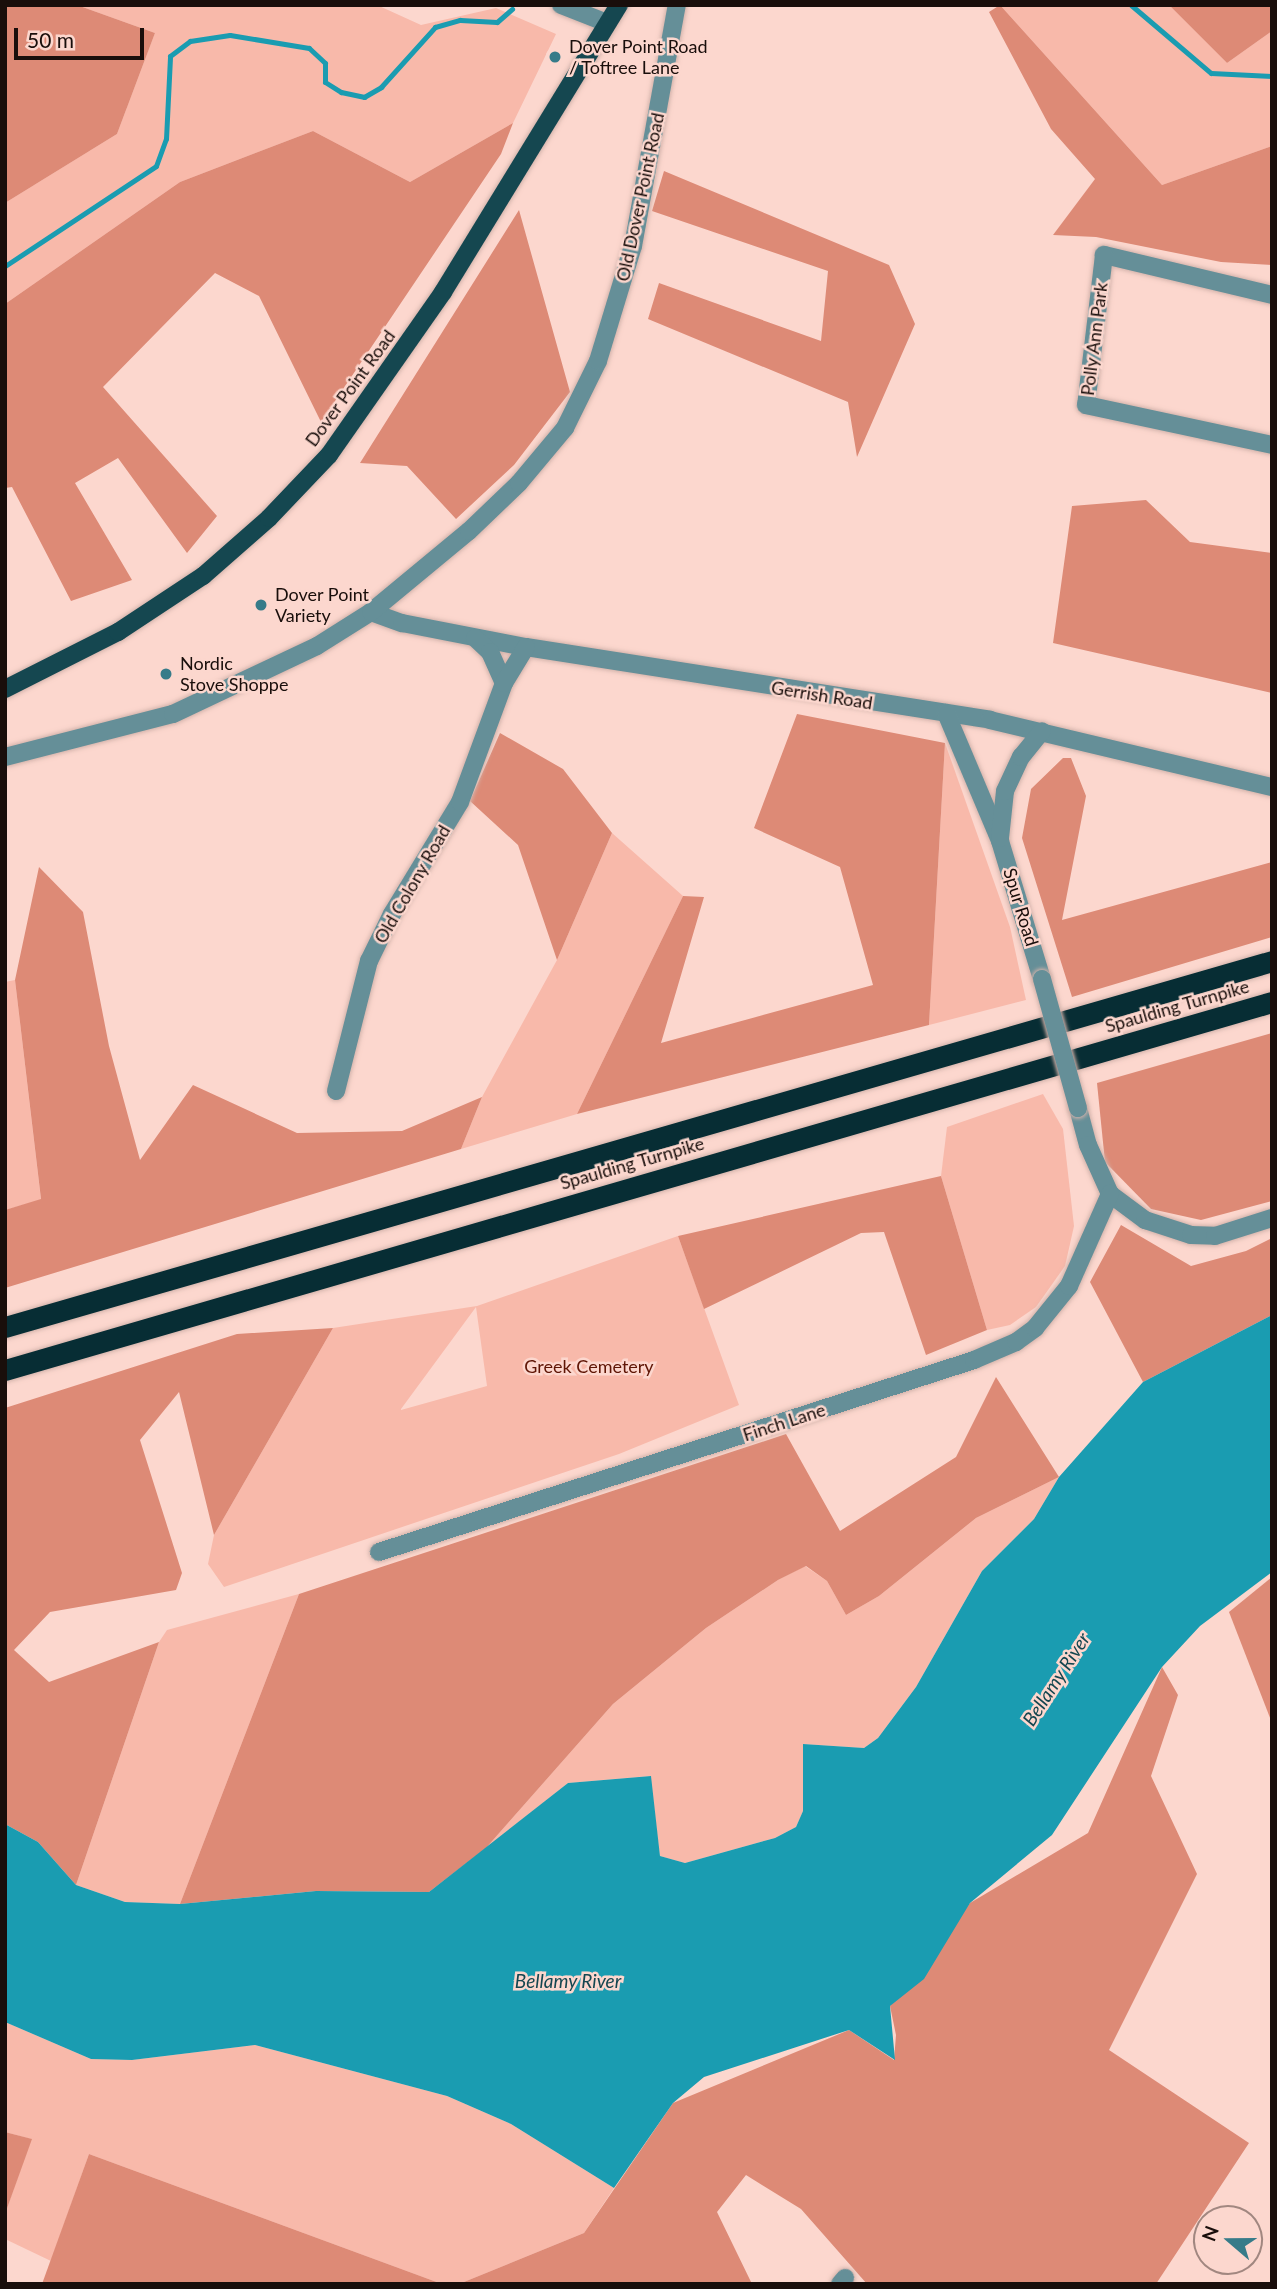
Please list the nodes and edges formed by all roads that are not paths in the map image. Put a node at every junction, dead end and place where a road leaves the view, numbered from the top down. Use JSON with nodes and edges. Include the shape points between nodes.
{"nodes":[{"id":1,"x":561,"y":5,"type":"edge"},
{"id":2,"x":591,"y":5,"type":"edge"},
{"id":3,"x":619,"y":5,"type":"edge"},
{"id":4,"x":677,"y":5,"type":"edge"},
{"id":5,"x":607,"y":23,"type":"junction"},
{"id":6,"x":1272,"y":295,"type":"edge"},
{"id":7,"x":1272,"y":445,"type":"edge"},
{"id":8,"x":371,"y":612,"type":"junction"},
{"id":9,"x":475,"y":638,"type":"junction"},
{"id":10,"x":526,"y":647,"type":"junction"},
{"id":11,"x":504,"y":683,"type":"junction"},
{"id":12,"x":5,"y":689,"type":"edge"},
{"id":13,"x":946,"y":713,"type":"junction"},
{"id":14,"x":1042,"y":731,"type":"junction"},
{"id":15,"x":5,"y":757,"type":"edge"},
{"id":16,"x":1272,"y":787,"type":"edge"},
{"id":17,"x":1000,"y":841,"type":"junction"},
{"id":18,"x":1272,"y":961,"type":"edge"},
{"id":19,"x":1272,"y":1002,"type":"edge"},
{"id":20,"x":336,"y":1091,"type":"dead end"},
{"id":21,"x":1110,"y":1194,"type":"junction"},
{"id":22,"x":1272,"y":1219,"type":"edge"},
{"id":23,"x":5,"y":1327,"type":"edge"},
{"id":24,"x":5,"y":1370,"type":"edge"},
{"id":25,"x":379,"y":1552,"type":"dead end"}],
"edges":[{"from":1,"to":5,"type":"street"},
{"from":2,"to":5,"type":"street"},
{"from":3,"to":5,"type":"main road","name":"Dover Point Road"},
{"from":4,"to":8,"type":"street","name":"Old Dover Point Road","via":[[633,246],[582,399],[565,428],[519,483]]},
{"from":5,"to":12,"type":"main road","name":"Dover Point Road","via":[[443,292],[329,455],[203,576],[118,632]]},
{"from":6,"to":7,"type":"street","name":"Polly Ann Park","via":[[1104,255],[1086,405]]},
{"from":8,"to":9,"type":"street","name":"Gerrish Road","via":[[402,624]]},
{"from":8,"to":15,"type":"street","name":"Old Dover Point Road","via":[[317,646],[212,699],[135,726]]},
{"from":9,"to":10,"type":"street","name":"Gerrish Road"},
{"from":9,"to":11,"type":"street","via":[[490,652]]},
{"from":10,"to":11,"type":"street","name":"Old Colony Road"},
{"from":10,"to":13,"type":"street","name":"Gerrish Road"},
{"from":11,"to":20,"type":"street","name":"Old Colony Road","via":[[460,802],[369,961]]},
{"from":13,"to":14,"type":"street","name":"Gerrish Road"},
{"from":13,"to":17,"type":"street","name":"Spur Road"},
{"from":14,"to":16,"type":"street","name":"Gerrish Road"},
{"from":14,"to":17,"type":"street","via":[[1021,757],[1004,791]]},
{"from":17,"to":21,"type":"street","name":"Spur Road","bridge":true,"via":[[1088,1145]]},
{"from":18,"to":23,"type":"highway","name":"Spaulding Turnpike"},
{"from":19,"to":24,"type":"highway","name":"Spaulding Turnpike"},
{"from":21,"to":22,"type":"street","via":[[1145,1220],[1191,1235],[1239,1232]]},
{"from":21,"to":25,"type":"street","name":"Finch Lane","via":[[1069,1286],[1035,1328],[1016,1342],[974,1360]]}]}
